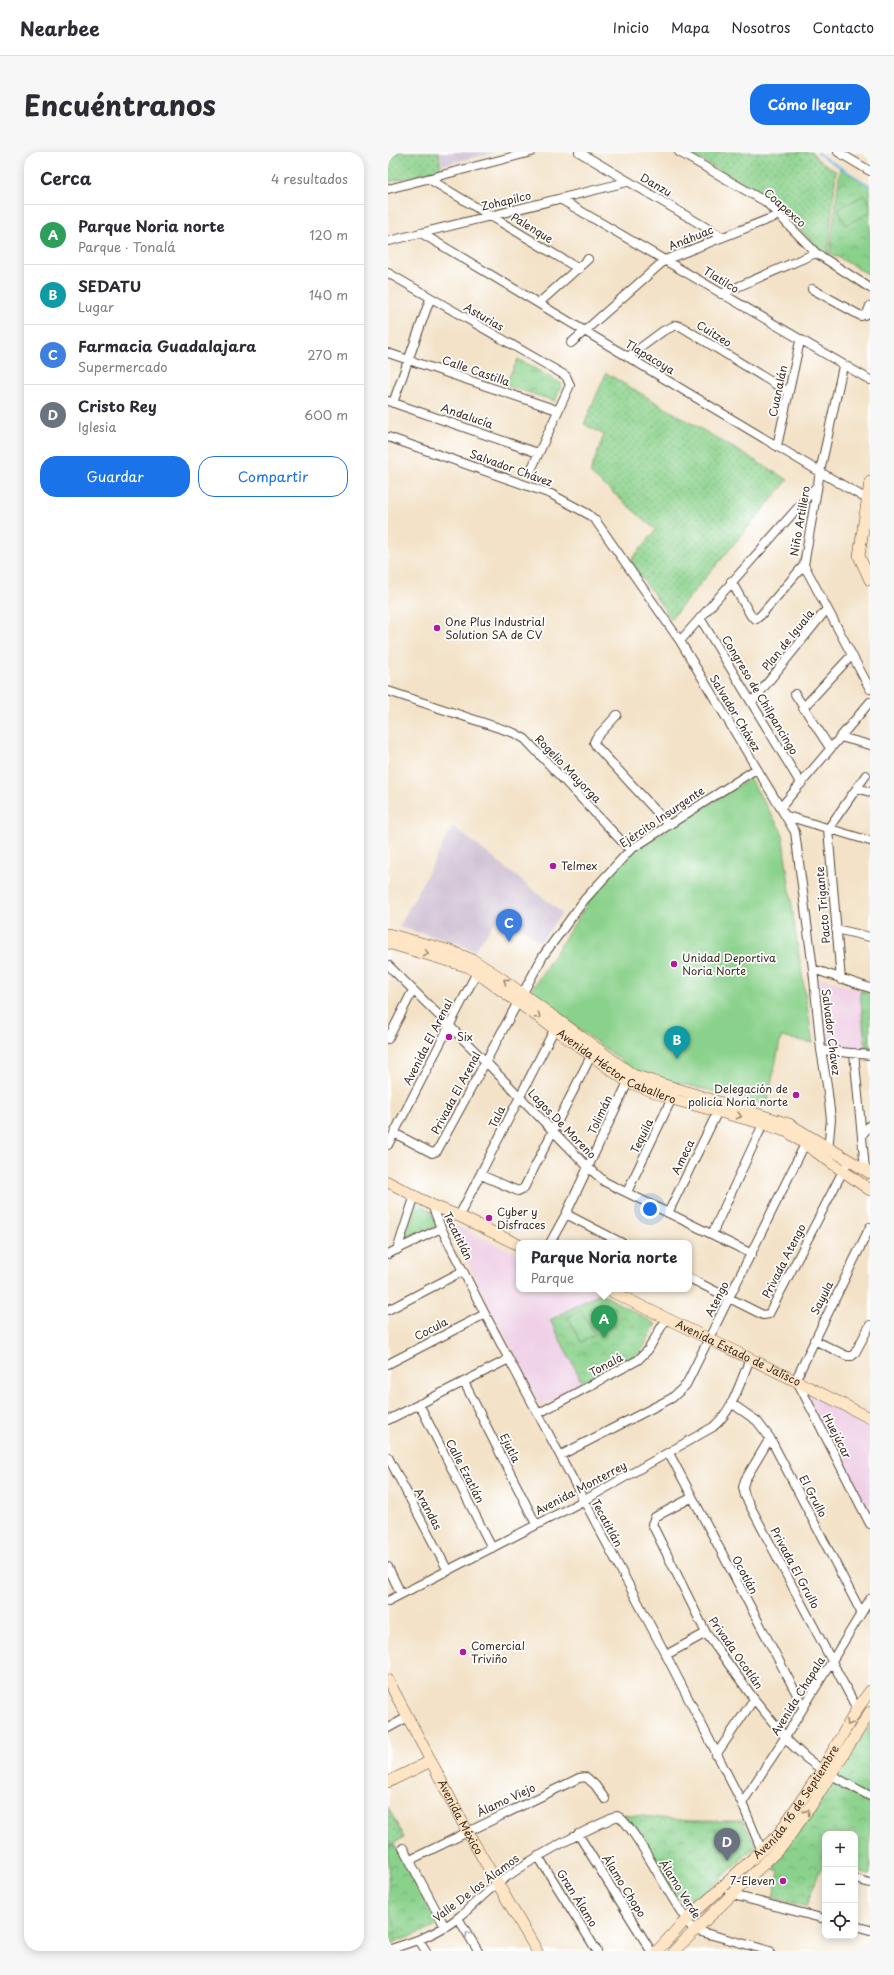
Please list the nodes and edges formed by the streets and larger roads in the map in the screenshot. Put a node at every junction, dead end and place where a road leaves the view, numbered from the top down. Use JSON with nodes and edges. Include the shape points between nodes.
{"nodes":[{"id":1,"x":530,"y":152,"type":"edge"},
{"id":2,"x":579,"y":152,"type":"edge"},
{"id":3,"x":679,"y":152,"type":"edge"},
{"id":4,"x":838,"y":152,"type":"edge"},
{"id":5,"x":870,"y":171,"type":"edge"},
{"id":6,"x":429,"y":179,"type":"junction"},
{"id":7,"x":627,"y":182,"type":"junction"},
{"id":8,"x":388,"y":189,"type":"edge"},
{"id":9,"x":560,"y":200,"type":"junction"},
{"id":10,"x":779,"y":215,"type":"junction"},
{"id":11,"x":490,"y":216,"type":"junction"},
{"id":12,"x":421,"y":233,"type":"junction"},
{"id":13,"x":722,"y":237,"type":"junction"},
{"id":14,"x":389,"y":241,"type":"dead end"},
{"id":15,"x":816,"y":253,"type":"junction"},
{"id":16,"x":588,"y":259,"type":"dead end"},
{"id":17,"x":665,"y":260,"type":"junction"},
{"id":18,"x":579,"y":269,"type":"junction"},
{"id":19,"x":388,"y":273,"type":"edge"},
{"id":20,"x":870,"y":288,"type":"edge"},
{"id":21,"x":812,"y":289,"type":"dead end"},
{"id":22,"x":721,"y":294,"type":"junction"},
{"id":23,"x":430,"y":299,"type":"junction"},
{"id":24,"x":539,"y":303,"type":"junction"},
{"id":25,"x":870,"y":306,"type":"edge"},
{"id":26,"x":585,"y":331,"type":"junction"},
{"id":27,"x":800,"y":341,"type":"junction"},
{"id":28,"x":571,"y":343,"type":"dead end"},
{"id":29,"x":388,"y":353,"type":"edge"},
{"id":30,"x":628,"y":357,"type":"junction"},
{"id":31,"x":409,"y":360,"type":"junction"},
{"id":32,"x":843,"y":366,"type":"junction"},
{"id":33,"x":870,"y":380,"type":"edge"},
{"id":34,"x":788,"y":392,"type":"junction"},
{"id":35,"x":391,"y":402,"type":"edge"},
{"id":36,"x":558,"y":410,"type":"junction"},
{"id":37,"x":388,"y":437,"type":"edge"},
{"id":38,"x":777,"y":446,"type":"junction"},
{"id":39,"x":538,"y":453,"type":"junction"},
{"id":40,"x":531,"y":470,"type":"dead end"},
{"id":41,"x":820,"y":472,"type":"junction"},
{"id":42,"x":870,"y":482,"type":"edge"},
{"id":43,"x":817,"y":485,"type":"junction"},
{"id":44,"x":867,"y":499,"type":"junction"},
{"id":45,"x":865,"y":542,"type":"edge"},
{"id":46,"x":804,"y":565,"type":"junction"},
{"id":47,"x":870,"y":580,"type":"edge"},
{"id":48,"x":731,"y":582,"type":"junction"},
{"id":49,"x":826,"y":610,"type":"junction"},
{"id":50,"x":700,"y":618,"type":"junction"},
{"id":51,"x":680,"y":641,"type":"junction"},
{"id":52,"x":851,"y":656,"type":"junction"},
{"id":53,"x":870,"y":690,"type":"edge"},
{"id":54,"x":388,"y":691,"type":"edge"},
{"id":55,"x":795,"y":694,"type":"dead end"},
{"id":56,"x":752,"y":702,"type":"junction"},
{"id":57,"x":870,"y":702,"type":"edge"},
{"id":58,"x":803,"y":708,"type":"junction"},
{"id":59,"x":617,"y":715,"type":"dead end"},
{"id":60,"x":840,"y":736,"type":"junction"},
{"id":61,"x":870,"y":745,"type":"edge"},
{"id":62,"x":830,"y":748,"type":"junction"},
{"id":63,"x":756,"y":769,"type":"junction"},
{"id":64,"x":866,"y":775,"type":"dead end"},
{"id":65,"x":801,"y":784,"type":"junction"},
{"id":66,"x":857,"y":788,"type":"junction"},
{"id":67,"x":870,"y":792,"type":"edge"},
{"id":68,"x":781,"y":807,"type":"junction"},
{"id":69,"x":787,"y":816,"type":"junction"},
{"id":70,"x":668,"y":824,"type":"junction"},
{"id":71,"x":828,"y":829,"type":"junction"},
{"id":72,"x":870,"y":841,"type":"edge"},
{"id":73,"x":630,"y":850,"type":"junction"},
{"id":74,"x":836,"y":929,"type":"junction"},
{"id":75,"x":388,"y":934,"type":"edge"},
{"id":76,"x":870,"y":938,"type":"edge"},
{"id":77,"x":388,"y":943,"type":"edge"},
{"id":78,"x":388,"y":965,"type":"edge"},
{"id":79,"x":473,"y":966,"type":"junction"},
{"id":80,"x":813,"y":969,"type":"junction"},
{"id":81,"x":841,"y":980,"type":"junction"},
{"id":82,"x":870,"y":988,"type":"edge"},
{"id":83,"x":413,"y":990,"type":"junction"},
{"id":84,"x":519,"y":997,"type":"junction"},
{"id":85,"x":449,"y":1025,"type":"junction"},
{"id":86,"x":555,"y":1028,"type":"junction"},
{"id":87,"x":388,"y":1039,"type":"edge"},
{"id":88,"x":820,"y":1050,"type":"junction"},
{"id":89,"x":593,"y":1052,"type":"junction"},
{"id":90,"x":854,"y":1053,"type":"junction"},
{"id":91,"x":870,"y":1055,"type":"edge"},
{"id":92,"x":485,"y":1060,"type":"junction"},
{"id":93,"x":628,"y":1082,"type":"junction"},
{"id":94,"x":674,"y":1094,"type":"junction"},
{"id":95,"x":520,"y":1096,"type":"junction"},
{"id":96,"x":718,"y":1111,"type":"junction"},
{"id":97,"x":765,"y":1120,"type":"junction"},
{"id":98,"x":870,"y":1124,"type":"edge"},
{"id":99,"x":554,"y":1132,"type":"junction"},
{"id":100,"x":394,"y":1133,"type":"junction"},
{"id":101,"x":862,"y":1135,"type":"junction"},
{"id":102,"x":808,"y":1139,"type":"junction"},
{"id":103,"x":388,"y":1145,"type":"edge"},
{"id":104,"x":827,"y":1153,"type":"junction"},
{"id":105,"x":849,"y":1160,"type":"junction"},
{"id":106,"x":588,"y":1167,"type":"junction"},
{"id":107,"x":842,"y":1170,"type":"junction"},
{"id":108,"x":867,"y":1171,"type":"edge"},
{"id":109,"x":480,"y":1175,"type":"junction"},
{"id":110,"x":388,"y":1182,"type":"edge"},
{"id":111,"x":870,"y":1190,"type":"edge"},
{"id":112,"x":627,"y":1192,"type":"junction"},
{"id":113,"x":415,"y":1195,"type":"junction"},
{"id":114,"x":432,"y":1205,"type":"junction"},
{"id":115,"x":668,"y":1212,"type":"junction"},
{"id":116,"x":566,"y":1214,"type":"junction"},
{"id":117,"x":459,"y":1216,"type":"junction"},
{"id":118,"x":870,"y":1227,"type":"edge"},
{"id":119,"x":441,"y":1228,"type":"junction"},
{"id":120,"x":712,"y":1234,"type":"junction"},
{"id":121,"x":552,"y":1240,"type":"edge"},
{"id":122,"x":616,"y":1240,"type":"edge"},
{"id":123,"x":516,"y":1244,"type":"edge"},
{"id":124,"x":397,"y":1250,"type":"junction"},
{"id":125,"x":388,"y":1254,"type":"edge"},
{"id":126,"x":752,"y":1254,"type":"junction"},
{"id":127,"x":463,"y":1271,"type":"junction"},
{"id":128,"x":692,"y":1280,"type":"edge"},
{"id":129,"x":613,"y":1292,"type":"edge"},
{"id":130,"x":729,"y":1298,"type":"junction"},
{"id":131,"x":388,"y":1310,"type":"edge"},
{"id":132,"x":485,"y":1314,"type":"junction"},
{"id":133,"x":666,"y":1319,"type":"junction"},
{"id":134,"x":870,"y":1325,"type":"edge"},
{"id":135,"x":708,"y":1340,"type":"junction"},
{"id":136,"x":814,"y":1340,"type":"junction"},
{"id":137,"x":509,"y":1359,"type":"junction"},
{"id":138,"x":750,"y":1359,"type":"junction"},
{"id":139,"x":388,"y":1364,"type":"edge"},
{"id":140,"x":796,"y":1379,"type":"junction"},
{"id":141,"x":464,"y":1382,"type":"junction"},
{"id":142,"x":731,"y":1403,"type":"junction"},
{"id":143,"x":419,"y":1404,"type":"junction"},
{"id":144,"x":538,"y":1413,"type":"junction"},
{"id":145,"x":870,"y":1418,"type":"edge"},
{"id":146,"x":388,"y":1420,"type":"edge"},
{"id":147,"x":770,"y":1438,"type":"junction"},
{"id":148,"x":669,"y":1453,"type":"junction"},
{"id":149,"x":561,"y":1455,"type":"junction"},
{"id":150,"x":388,"y":1457,"type":"edge"},
{"id":151,"x":691,"y":1498,"type":"junction"},
{"id":152,"x":583,"y":1501,"type":"junction"},
{"id":153,"x":536,"y":1524,"type":"junction"},
{"id":154,"x":870,"y":1524,"type":"edge"},
{"id":155,"x":492,"y":1548,"type":"junction"},
{"id":156,"x":388,"y":1568,"type":"edge"},
{"id":157,"x":448,"y":1571,"type":"junction"},
{"id":158,"x":401,"y":1594,"type":"junction"},
{"id":159,"x":870,"y":1599,"type":"edge"},
{"id":160,"x":388,"y":1601,"type":"edge"},
{"id":161,"x":861,"y":1612,"type":"junction"},
{"id":162,"x":706,"y":1633,"type":"junction"},
{"id":163,"x":666,"y":1655,"type":"junction"},
{"id":164,"x":832,"y":1662,"type":"junction"},
{"id":165,"x":388,"y":1680,"type":"edge"},
{"id":166,"x":870,"y":1691,"type":"edge"},
{"id":167,"x":754,"y":1699,"type":"junction"},
{"id":168,"x":803,"y":1706,"type":"junction"},
{"id":169,"x":857,"y":1709,"type":"junction"},
{"id":170,"x":870,"y":1712,"type":"edge"},
{"id":171,"x":408,"y":1717,"type":"junction"},
{"id":172,"x":388,"y":1728,"type":"edge"},
{"id":173,"x":786,"y":1736,"type":"junction"},
{"id":174,"x":421,"y":1742,"type":"junction"},
{"id":175,"x":716,"y":1755,"type":"junction"},
{"id":176,"x":432,"y":1761,"type":"junction"},
{"id":177,"x":409,"y":1772,"type":"junction"},
{"id":178,"x":826,"y":1772,"type":"junction"},
{"id":179,"x":388,"y":1782,"type":"edge"},
{"id":180,"x":870,"y":1796,"type":"edge"},
{"id":181,"x":606,"y":1799,"type":"dead end"},
{"id":182,"x":742,"y":1803,"type":"junction"},
{"id":183,"x":617,"y":1816,"type":"joint"},
{"id":184,"x":467,"y":1831,"type":"junction"},
{"id":185,"x":578,"y":1834,"type":"junction"},
{"id":186,"x":403,"y":1848,"type":"dead end"},
{"id":187,"x":762,"y":1851,"type":"junction"},
{"id":188,"x":538,"y":1856,"type":"junction"},
{"id":189,"x":410,"y":1860,"type":"junction"},
{"id":190,"x":858,"y":1880,"type":"edge"},
{"id":191,"x":497,"y":1883,"type":"junction"},
{"id":192,"x":870,"y":1883,"type":"edge"},
{"id":193,"x":718,"y":1890,"type":"junction"},
{"id":194,"x":732,"y":1894,"type":"junction"},
{"id":195,"x":458,"y":1918,"type":"junction"},
{"id":196,"x":822,"y":1918,"type":"edge"},
{"id":197,"x":685,"y":1921,"type":"junction"},
{"id":198,"x":445,"y":1927,"type":"junction"},
{"id":199,"x":858,"y":1927,"type":"edge"},
{"id":200,"x":694,"y":1930,"type":"junction"},
{"id":201,"x":870,"y":1930,"type":"edge"},
{"id":202,"x":419,"y":1940,"type":"junction"},
{"id":203,"x":388,"y":1950,"type":"edge"},
{"id":204,"x":426,"y":1951,"type":"edge"},
{"id":205,"x":478,"y":1951,"type":"edge"},
{"id":206,"x":537,"y":1951,"type":"edge"},
{"id":207,"x":597,"y":1951,"type":"edge"},
{"id":208,"x":651,"y":1951,"type":"edge"},
{"id":209,"x":657,"y":1951,"type":"edge"},
{"id":210,"x":674,"y":1951,"type":"edge"},
{"id":211,"x":770,"y":1951,"type":"edge"}],
"edges":[{"from":1,"to":6,"type":"street"},
{"from":2,"to":7,"type":"street","name":"Danzu"},
{"from":3,"to":10,"type":"street","name":"Coapexco","via":[[766,202]]},
{"from":4,"to":5,"type":"street"},
{"from":6,"to":8,"type":"street"},
{"from":6,"to":11,"type":"street","name":"Palenque"},
{"from":7,"to":9,"type":"street","name":"Zohapilco"},
{"from":7,"to":13,"type":"street","name":"Danzu"},
{"from":9,"to":11,"type":"street","name":"Zohapilco"},
{"from":9,"to":17,"type":"street","name":"Tlatilco"},
{"from":10,"to":13,"type":"street","name":"Anáhuac"},
{"from":10,"to":15,"type":"street","name":"Coapexco"},
{"from":11,"to":12,"type":"street","name":"Zohapilco"},
{"from":11,"to":18,"type":"street","name":"Palenque"},
{"from":12,"to":14,"type":"street","name":"Zohapilco"},
{"from":12,"to":24,"type":"street","name":"Tlapacoya"},
{"from":13,"to":17,"type":"street","name":"Anáhuac"},
{"from":15,"to":20,"type":"street","name":"Coapexco"},
{"from":15,"to":22,"type":"street"},
{"from":16,"to":18,"type":"street"},
{"from":17,"to":22,"type":"street","name":"Tlatilco"},
{"from":17,"to":26,"type":"street","name":"Anáhuac"},
{"from":18,"to":24,"type":"street"},
{"from":19,"to":23,"type":"street","name":"Asturias"},
{"from":21,"to":25,"type":"street","via":[[861,316],[867,314]]},
{"from":22,"to":27,"type":"street","name":"Tlatilco"},
{"from":23,"to":31,"type":"street"},
{"from":23,"to":36,"type":"street","name":"Asturias","via":[[566,376],[570,385]]},
{"from":24,"to":26,"type":"street","name":"Tlapacoya"},
{"from":26,"to":28,"type":"street","name":"Anáhuac"},
{"from":26,"to":30,"type":"street","name":"Tlapacoya"},
{"from":27,"to":32,"type":"street","name":"Tlatilco"},
{"from":27,"to":34,"type":"street","name":"Cuanalán"},
{"from":29,"to":31,"type":"street","name":"Calle Castilla"},
{"from":30,"to":34,"type":"street","name":"Cuitzeo","via":[[676,325]]},
{"from":30,"to":38,"type":"street","name":"Tlapacoya"},
{"from":31,"to":35,"type":"street"},
{"from":31,"to":36,"type":"street","name":"Calle Castilla"},
{"from":32,"to":33,"type":"street","name":"Tlatilco"},
{"from":32,"to":41,"type":"street","name":"Niño Artillero"},
{"from":34,"to":38,"type":"street","name":"Cuanalán"},
{"from":35,"to":39,"type":"street","name":"Andalucía"},
{"from":36,"to":39,"type":"street"},
{"from":37,"to":51,"type":"street","name":"Salvador Chávez","via":[[552,494],[588,514],[596,521]]},
{"from":38,"to":41,"type":"street","name":"Tlapacoya"},
{"from":39,"to":40,"type":"street"},
{"from":41,"to":43,"type":"street","name":"Niño Artillero"},
{"from":41,"to":44,"type":"street","name":"Tlapacoya"},
{"from":42,"to":44,"type":"street"},
{"from":43,"to":46,"type":"street","name":"Niño Artillero"},
{"from":43,"to":48,"type":"street"},
{"from":44,"to":45,"type":"street"},
{"from":45,"to":47,"type":"street","via":[[859,559]]},
{"from":46,"to":48,"type":"street","via":[[756,620]]},
{"from":46,"to":49,"type":"street","name":"Niño Artillero"},
{"from":48,"to":50,"type":"street"},
{"from":49,"to":52,"type":"street","name":"Niño Artillero"},
{"from":49,"to":56,"type":"street","name":"Plan de Iguala"},
{"from":50,"to":51,"type":"street"},
{"from":50,"to":56,"type":"street","name":"Congreso de Chilpancingo"},
{"from":51,"to":63,"type":"street","name":"Salvador Chávez"},
{"from":52,"to":53,"type":"street","name":"Niño Artillero"},
{"from":52,"to":58,"type":"street"},
{"from":54,"to":73,"type":"street","name":"Rogelio Mayorga","via":[[514,733],[524,739]]},
{"from":55,"to":58,"type":"street"},
{"from":56,"to":65,"type":"street","name":"Congreso de Chilpancingo"},
{"from":57,"to":60,"type":"street"},
{"from":58,"to":62,"type":"street"},
{"from":59,"to":70,"type":"street","via":[[594,742]]},
{"from":60,"to":61,"type":"street"},
{"from":60,"to":62,"type":"street"},
{"from":62,"to":65,"type":"street"},
{"from":63,"to":68,"type":"street","name":"Salvador Chávez"},
{"from":63,"to":70,"type":"street","name":"Ejército Insurgente"},
{"from":64,"to":66,"type":"street"},
{"from":65,"to":68,"type":"street"},
{"from":66,"to":67,"type":"street"},
{"from":66,"to":71,"type":"street"},
{"from":68,"to":69,"type":"street","name":"Salvador Chávez"},
{"from":69,"to":71,"type":"street"},
{"from":69,"to":80,"type":"street","name":"Salvador Chávez","via":[[797,843]]},
{"from":70,"to":73,"type":"street","name":"Ejército Insurgente"},
{"from":71,"to":72,"type":"street"},
{"from":71,"to":74,"type":"street","name":"Pacto Trigante"},
{"from":73,"to":84,"type":"street","name":"Ejército Insurgente","via":[[585,898],[543,956]]},
{"from":74,"to":76,"type":"street"},
{"from":74,"to":81,"type":"street","name":"Pacto Trigante"},
{"from":75,"to":79,"type":"street","name":"Avenida Héctor Caballero","via":[[451,951]]},
{"from":77,"to":79,"type":"street","name":"Avenida Héctor Caballero","one_way":true},
{"from":78,"to":83,"type":"street","name":"Lagos De Moreno"},
{"from":79,"to":84,"type":"street","name":"Avenida Héctor Caballero"},
{"from":79,"to":85,"type":"street","name":"Avenida El Arenal"},
{"from":80,"to":81,"type":"street"},
{"from":80,"to":88,"type":"street","name":"Salvador Chávez"},
{"from":81,"to":82,"type":"street"},
{"from":83,"to":85,"type":"street","name":"Lagos De Moreno"},
{"from":83,"to":87,"type":"street"},
{"from":84,"to":86,"type":"street","name":"Avenida Héctor Caballero","one_way":true},
{"from":84,"to":89,"type":"street","name":"Avenida Héctor Caballero"},
{"from":84,"to":92,"type":"street","name":"Privada El Arenal"},
{"from":85,"to":92,"type":"street","name":"Lagos De Moreno"},
{"from":85,"to":100,"type":"street","name":"Avenida El Arenal"},
{"from":86,"to":89,"type":"street","name":"Avenida Héctor Caballero"},
{"from":86,"to":95,"type":"street","name":"Tala"},
{"from":88,"to":90,"type":"street"},
{"from":88,"to":104,"type":"street","name":"Salvador Chávez","via":[[831,1119]]},
{"from":89,"to":93,"type":"street","name":"Avenida Héctor Caballero"},
{"from":89,"to":94,"type":"street","name":"Avenida Héctor Caballero","via":[[633,1075]]},
{"from":89,"to":99,"type":"street"},
{"from":90,"to":91,"type":"street"},
{"from":90,"to":101,"type":"street"},
{"from":92,"to":95,"type":"street","name":"Lagos De Moreno"},
{"from":92,"to":100,"type":"street","name":"Privada El Arenal","via":[[436,1152],[432,1153]]},
{"from":93,"to":94,"type":"street","name":"Avenida Héctor Caballero"},
{"from":93,"to":106,"type":"street","name":"Tolimán"},
{"from":94,"to":96,"type":"street","name":"Avenida Héctor Caballero"},
{"from":94,"to":97,"type":"street","name":"Avenida Héctor Caballero"},
{"from":94,"to":112,"type":"street","name":"Tequila"},
{"from":95,"to":99,"type":"street","name":"Lagos De Moreno"},
{"from":95,"to":109,"type":"street","name":"Tala"},
{"from":96,"to":97,"type":"street","name":"Avenida Héctor Caballero","one_way":true},
{"from":96,"to":115,"type":"street","name":"Ameca"},
{"from":97,"to":102,"type":"street","name":"Avenida Héctor Caballero"},
{"from":97,"to":120,"type":"street"},
{"from":98,"to":101,"type":"street"},
{"from":99,"to":106,"type":"street","name":"Lagos De Moreno"},
{"from":99,"to":109,"type":"street","via":[[521,1191],[518,1192]]},
{"from":100,"to":103,"type":"street","name":"Avenida El Arenal"},
{"from":101,"to":108,"type":"street"},
{"from":102,"to":104,"type":"street","name":"Avenida Héctor Caballero"},
{"from":102,"to":126,"type":"street","name":"Atengo"},
{"from":104,"to":105,"type":"street","name":"Avenida Héctor Caballero"},
{"from":104,"to":107,"type":"street","name":"Avenida Héctor Caballero"},
{"from":105,"to":107,"type":"street","name":"Privada Atengo"},
{"from":105,"to":108,"type":"street","name":"Avenida Héctor Caballero"},
{"from":106,"to":112,"type":"street","name":"Lagos De Moreno","via":[[605,1182]]},
{"from":106,"to":116,"type":"street","name":"Tolimán"},
{"from":107,"to":111,"type":"street","name":"Avenida Héctor Caballero"},
{"from":107,"to":130,"type":"street","name":"Privada Atengo","via":[[771,1312],[763,1315]]},
{"from":109,"to":117,"type":"street","name":"Tala"},
{"from":110,"to":113,"type":"street"},
{"from":112,"to":115,"type":"street","name":"Lagos De Moreno"},
{"from":113,"to":114,"type":"street"},
{"from":113,"to":124,"type":"street"},
{"from":114,"to":117,"type":"street"},
{"from":114,"to":119,"type":"street","name":"Tecatitlán"},
{"from":115,"to":120,"type":"street","name":"Lagos De Moreno"},
{"from":116,"to":121,"type":"street","name":"Tolimán"},
{"from":116,"to":122,"type":"street"},
{"from":117,"to":123,"type":"street"},
{"from":118,"to":136,"type":"street","name":"Sayula"},
{"from":119,"to":124,"type":"street"},
{"from":119,"to":127,"type":"street","name":"Tecatitlán"},
{"from":120,"to":126,"type":"street","name":"Lagos De Moreno"},
{"from":124,"to":125,"type":"street"},
{"from":126,"to":130,"type":"street","name":"Atengo"},
{"from":127,"to":131,"type":"street"},
{"from":127,"to":132,"type":"street","name":"Tecatitlán"},
{"from":128,"to":130,"type":"street","name":"Privada Atengo"},
{"from":129,"to":133,"type":"street","name":"Avenida Estado de Jalisco"},
{"from":130,"to":135,"type":"street","name":"Atengo"},
{"from":132,"to":137,"type":"street","name":"Tecatitlán"},
{"from":132,"to":139,"type":"street","name":"Cocula"},
{"from":133,"to":135,"type":"street","name":"Avenida Estado de Jalisco"},
{"from":133,"to":144,"type":"street","name":"Tonalá","via":[[648,1350],[638,1360]]},
{"from":134,"to":136,"type":"street","via":[[852,1356]]},
{"from":135,"to":138,"type":"street","name":"Avenida Estado de Jalisco"},
{"from":135,"to":149,"type":"street","name":"Atengo","via":[[681,1392]]},
{"from":136,"to":140,"type":"street","name":"Sayula"},
{"from":137,"to":141,"type":"street"},
{"from":137,"to":144,"type":"street","name":"Tecatitlán"},
{"from":138,"to":140,"type":"street","name":"Avenida Estado de Jalisco"},
{"from":138,"to":142,"type":"street","name":"Avenida Monterrey"},
{"from":140,"to":145,"type":"street","name":"Avenida Estado de Jalisco"},
{"from":140,"to":154,"type":"street","name":"Huejúcar"},
{"from":141,"to":143,"type":"street"},
{"from":141,"to":153,"type":"street","name":"Ejutla"},
{"from":142,"to":147,"type":"street","name":"El Grullo","via":[[757,1421]]},
{"from":142,"to":148,"type":"street","name":"Avenida Monterrey","via":[[713,1427]]},
{"from":143,"to":146,"type":"street"},
{"from":143,"to":155,"type":"street","name":"Calle Ezatlán"},
{"from":144,"to":149,"type":"street","name":"Tecatitlán"},
{"from":147,"to":161,"type":"street","name":"El Grullo"},
{"from":147,"to":164,"type":"street","name":"Privada El Grullo","via":[[745,1480],[743,1491]]},
{"from":148,"to":151,"type":"street","name":"Ocotlán"},
{"from":148,"to":152,"type":"street","name":"Avenida Monterrey"},
{"from":149,"to":152,"type":"street","name":"Tecatitlán"},
{"from":150,"to":157,"type":"street","name":"Arandas"},
{"from":151,"to":162,"type":"street","name":"Privada Ocotlán","via":[[655,1517],[652,1524]]},
{"from":151,"to":168,"type":"street","name":"Ocotlán"},
{"from":152,"to":153,"type":"street","name":"Avenida Monterrey"},
{"from":152,"to":163,"type":"street","name":"Tecatitlán"},
{"from":153,"to":155,"type":"street","name":"Avenida Monterrey"},
{"from":155,"to":157,"type":"street","name":"Avenida Monterrey"},
{"from":156,"to":158,"type":"street"},
{"from":157,"to":158,"type":"street","name":"Avenida Monterrey"},
{"from":158,"to":160,"type":"street","name":"Avenida Monterrey"},
{"from":159,"to":161,"type":"street","name":"Avenida Chapala"},
{"from":161,"to":164,"type":"street","name":"Avenida Chapala"},
{"from":162,"to":163,"type":"street"},
{"from":162,"to":167,"type":"street","name":"Privada Ocotlán"},
{"from":163,"to":175,"type":"street","name":"Tecatitlán"},
{"from":164,"to":168,"type":"street","name":"Avenida Chapala"},
{"from":164,"to":169,"type":"street","name":"Privada El Grullo"},
{"from":165,"to":171,"type":"street","name":"Avenida México"},
{"from":166,"to":169,"type":"street","name":"Avenida 16 de Septiembre"},
{"from":167,"to":173,"type":"street","name":"Privada Ocotlán"},
{"from":167,"to":175,"type":"street"},
{"from":168,"to":173,"type":"street","name":"Avenida Chapala"},
{"from":169,"to":178,"type":"street","name":"Avenida 16 de Septiembre","one_way":true},
{"from":170,"to":178,"type":"street","name":"Avenida 16 de Septiembre"},
{"from":171,"to":172,"type":"street"},
{"from":171,"to":174,"type":"street","name":"Avenida México"},
{"from":173,"to":178,"type":"street","name":"Privada Ocotlán","via":[[802,1754]]},
{"from":173,"to":182,"type":"street","name":"Avenida Chapala"},
{"from":174,"to":176,"type":"street","name":"Avenida México"},
{"from":174,"to":177,"type":"street","via":[[422,1758]]},
{"from":175,"to":182,"type":"street","name":"Tecatitlán"},
{"from":176,"to":177,"type":"street"},
{"from":176,"to":184,"type":"street","name":"Avenida México"},
{"from":177,"to":179,"type":"street"},
{"from":178,"to":180,"type":"street"},
{"from":178,"to":187,"type":"street","name":"Avenida 16 de Septiembre","via":[[782,1830]]},
{"from":194,"to":178,"type":"street","name":"Avenida 16 de Septiembre","one_way":true,"via":[[783,1845],[813,1803]]},
{"from":181,"to":184,"type":"street","name":"Álamo Viejo","via":[[586,1777],[579,1778]]},
{"from":182,"to":187,"type":"street","name":"Tecatitlán"},
{"from":183,"to":185,"type":"street","name":"Valle De los Álamos"},
{"from":183,"to":197,"type":"street","name":"Álamo Verde","via":[[622,1818],[633,1833]]},
{"from":184,"to":189,"type":"street","name":"Álamo Viejo"},
{"from":184,"to":191,"type":"street","name":"Avenida México"},
{"from":185,"to":188,"type":"street","name":"Valle De los Álamos"},
{"from":185,"to":208,"type":"street","name":"Álamo Chopo"},
{"from":186,"to":189,"type":"street"},
{"from":187,"to":193,"type":"street","name":"Avenida 16 de Septiembre"},
{"from":188,"to":191,"type":"street","name":"Valle De los Álamos"},
{"from":188,"to":207,"type":"street","name":"Gran Álamo"},
{"from":189,"to":198,"type":"street"},
{"from":190,"to":192,"type":"street"},
{"from":191,"to":195,"type":"street","name":"Valle De los Álamos"},
{"from":191,"to":206,"type":"street","name":"Avenida México"},
{"from":193,"to":194,"type":"street"},
{"from":193,"to":197,"type":"street","name":"Avenida 16 de Septiembre"},
{"from":194,"to":196,"type":"street"},
{"from":194,"to":200,"type":"street","name":"Avenida 16 de Septiembre"},
{"from":195,"to":198,"type":"street","name":"Valle De los Álamos"},
{"from":205,"to":195,"type":"street","one_way":true},
{"from":197,"to":200,"type":"street","name":"Álamo Verde"},
{"from":197,"to":209,"type":"street","name":"Avenida 16 de Septiembre"},
{"from":198,"to":202,"type":"street","name":"Valle De los Álamos"},
{"from":199,"to":201,"type":"street"},
{"from":200,"to":210,"type":"street","name":"Avenida 16 de Septiembre"},
{"from":200,"to":211,"type":"street","name":"Álamo Verde"},
{"from":202,"to":203,"type":"street","name":"Valle De los Álamos"},
{"from":202,"to":204,"type":"street"}]}
